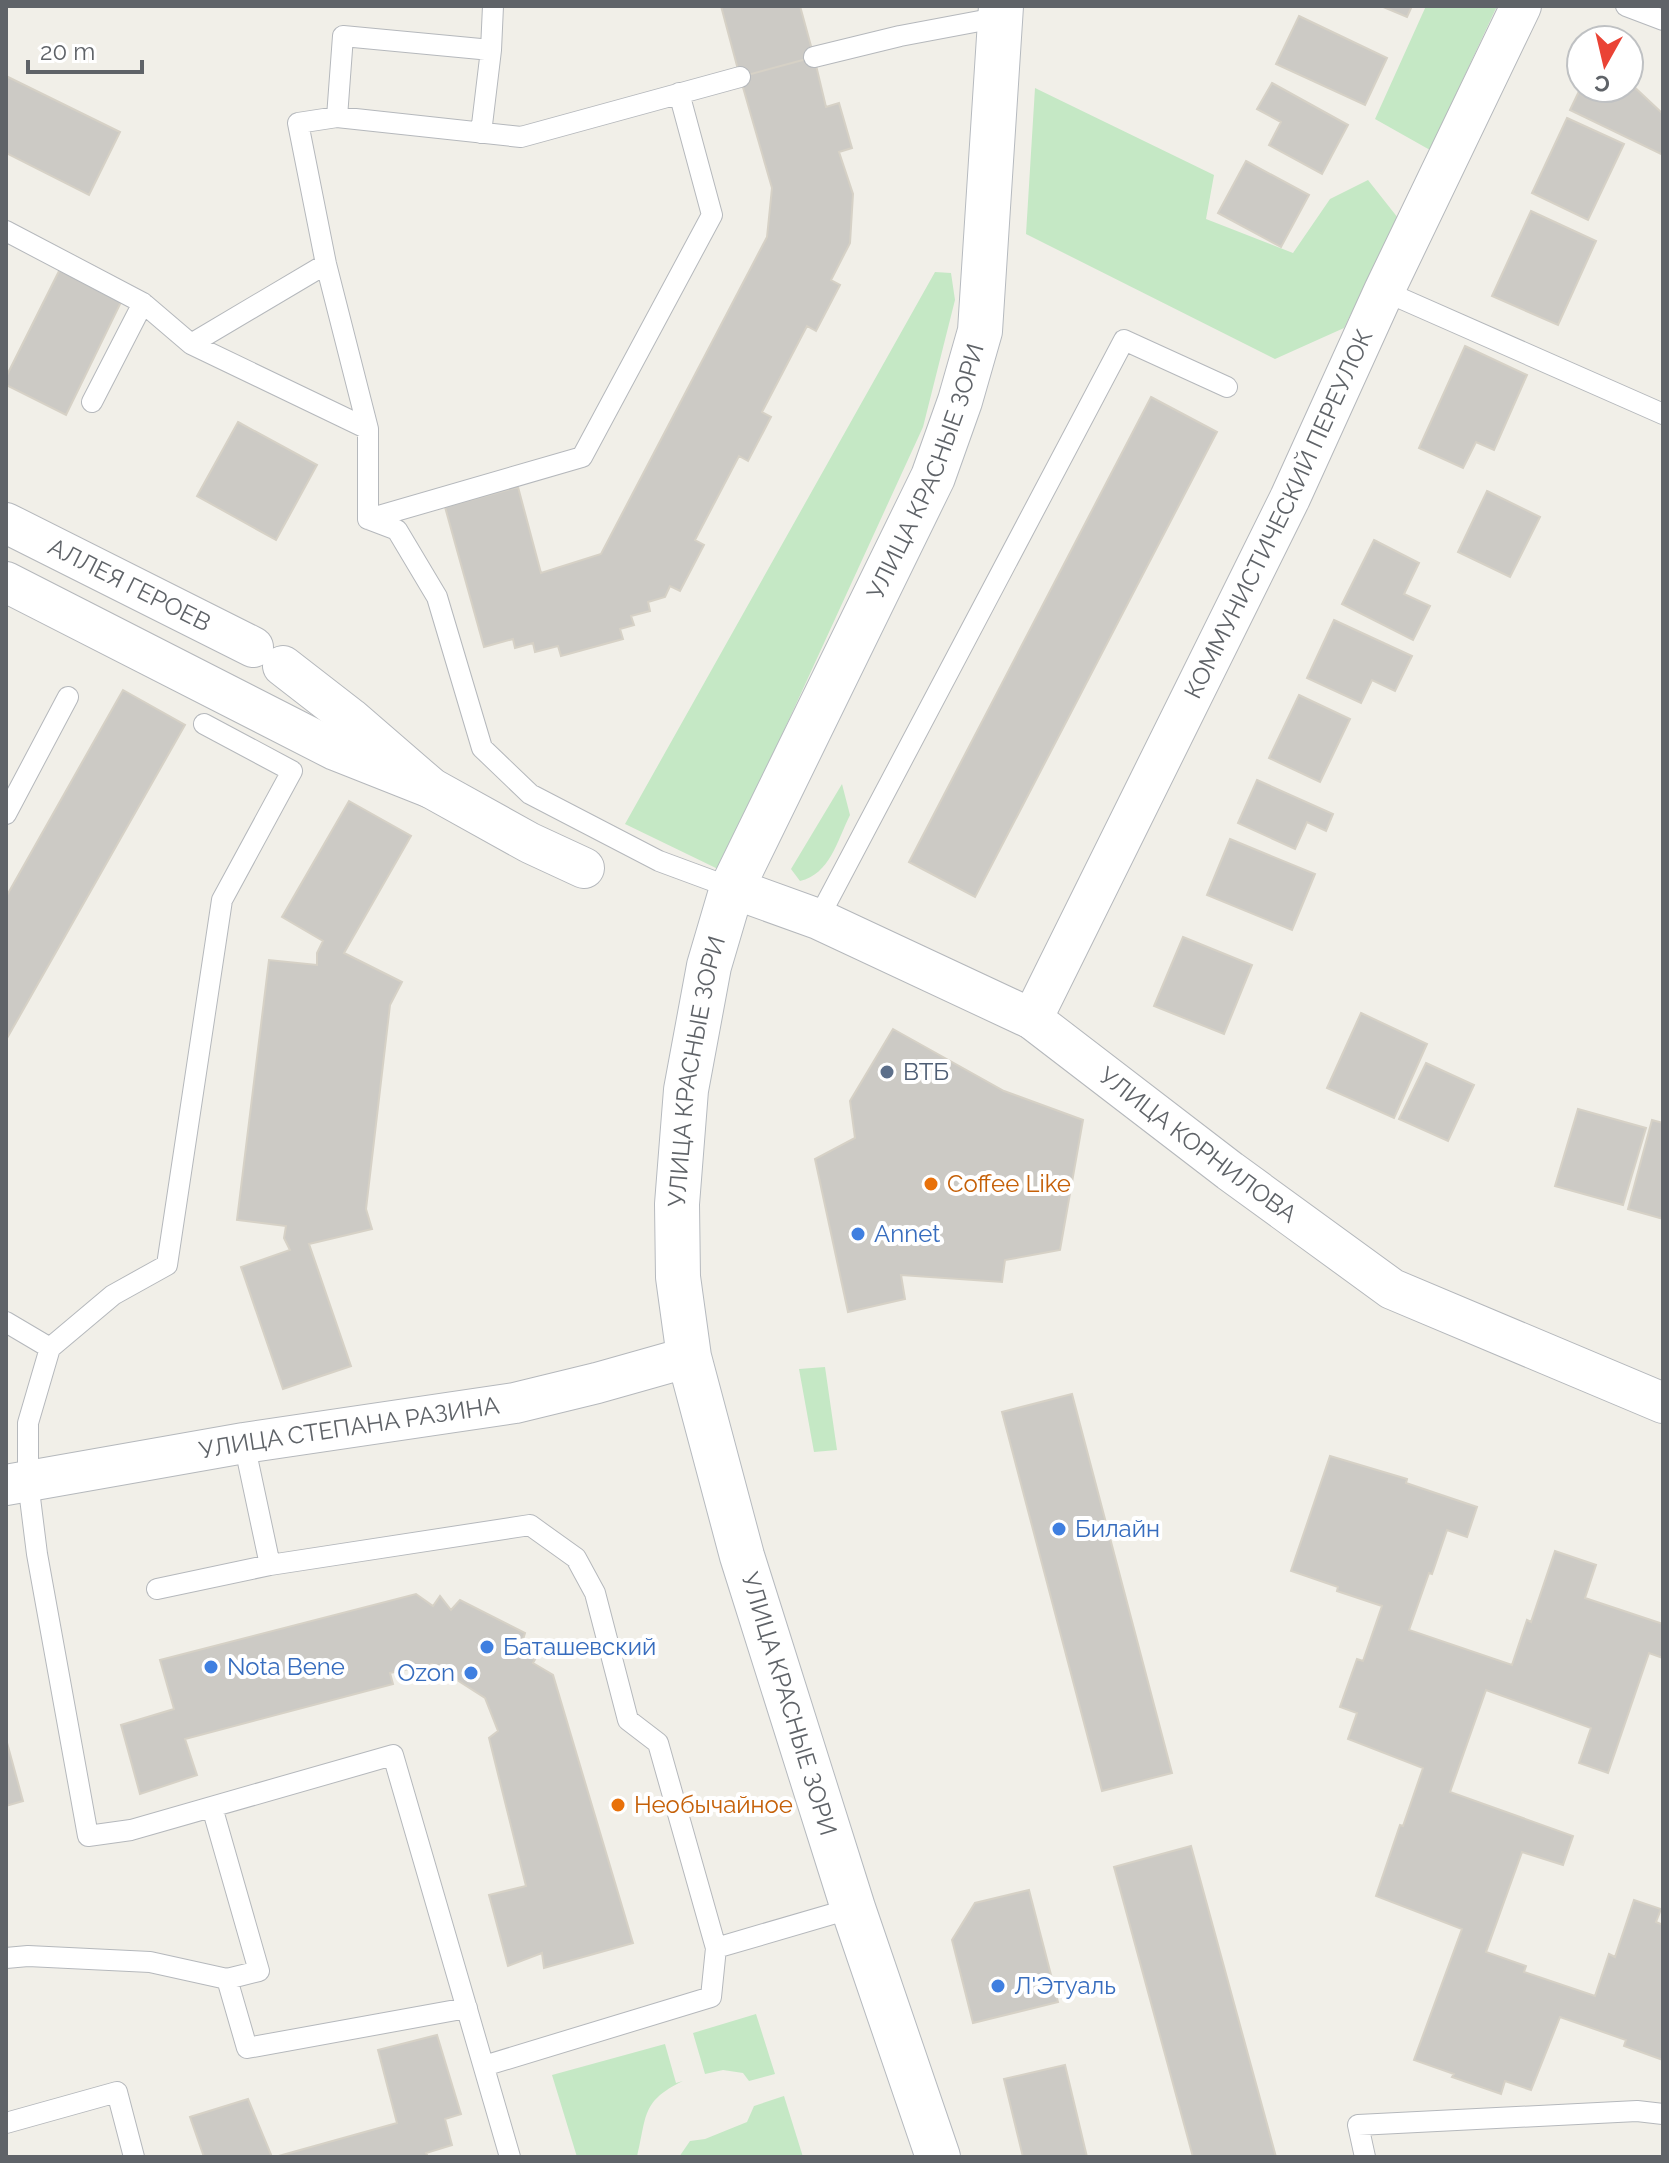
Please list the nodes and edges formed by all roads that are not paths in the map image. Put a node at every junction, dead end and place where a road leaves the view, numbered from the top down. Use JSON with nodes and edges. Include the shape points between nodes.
{"nodes":[{"id":1,"x":493,"y":6,"type":"edge"},
{"id":2,"x":1521,"y":6,"type":"edge"},
{"id":3,"x":1626,"y":6,"type":"edge"},
{"id":4,"x":1001,"y":11,"type":"edge"},
{"id":5,"x":1663,"y":20,"type":"edge"},
{"id":6,"x":491,"y":50,"type":"junction"},
{"id":7,"x":814,"y":57,"type":"dead end"},
{"id":8,"x":740,"y":77,"type":"dead end"},
{"id":9,"x":679,"y":93,"type":"junction"},
{"id":10,"x":337,"y":117,"type":"junction"},
{"id":11,"x":481,"y":133,"type":"junction"},
{"id":12,"x":6,"y":231,"type":"edge"},
{"id":13,"x":326,"y":264,"type":"junction"},
{"id":14,"x":1384,"y":291,"type":"junction"},
{"id":15,"x":143,"y":303,"type":"junction"},
{"id":16,"x":191,"y":344,"type":"junction"},
{"id":17,"x":1227,"y":387,"type":"dead end"},
{"id":18,"x":92,"y":402,"type":"dead end"},
{"id":19,"x":1663,"y":414,"type":"edge"},
{"id":20,"x":368,"y":429,"type":"junction"},
{"id":21,"x":368,"y":519,"type":"junction"},
{"id":22,"x":6,"y":523,"type":"edge"},
{"id":23,"x":6,"y":582,"type":"edge"},
{"id":24,"x":68,"y":697,"type":"dead end"},
{"id":25,"x":204,"y":724,"type":"dead end"},
{"id":26,"x":431,"y":788,"type":"junction"},
{"id":27,"x":6,"y":814,"type":"edge"},
{"id":28,"x":584,"y":868,"type":"dead end"},
{"id":29,"x":732,"y":888,"type":"junction"},
{"id":30,"x":818,"y":919,"type":"junction"},
{"id":31,"x":1032,"y":1019,"type":"junction"},
{"id":32,"x":6,"y":1322,"type":"edge"},
{"id":33,"x":50,"y":1348,"type":"junction"},
{"id":34,"x":689,"y":1357,"type":"junction"},
{"id":35,"x":1663,"y":1403,"type":"edge"},
{"id":36,"x":244,"y":1443,"type":"junction"},
{"id":37,"x":17,"y":1483,"type":"edge"},
{"id":38,"x":270,"y":1565,"type":"junction"},
{"id":39,"x":157,"y":1589,"type":"dead end"},
{"id":40,"x":212,"y":1807,"type":"junction"},
{"id":41,"x":853,"y":1908,"type":"junction"},
{"id":42,"x":716,"y":1948,"type":"junction"},
{"id":43,"x":6,"y":1958,"type":"edge"},
{"id":44,"x":227,"y":1979,"type":"junction"},
{"id":45,"x":467,"y":2008,"type":"junction"},
{"id":46,"x":484,"y":2066,"type":"junction"},
{"id":47,"x":1663,"y":2114,"type":"edge"},
{"id":48,"x":6,"y":2123,"type":"edge"},
{"id":49,"x":134,"y":2157,"type":"edge"},
{"id":50,"x":510,"y":2157,"type":"edge"},
{"id":51,"x":938,"y":2157,"type":"edge"},
{"id":52,"x":1365,"y":2157,"type":"edge"}],
"edges":[{"from":1,"to":6,"type":"lane"},
{"from":2,"to":14,"type":"street","name":"КОММУНИСТИЧЕСКИЙ ПЕРЕУЛОК"},
{"from":3,"to":5,"type":"lane"},
{"from":4,"to":7,"type":"lane"},
{"from":4,"to":29,"type":"main road","name":"УЛИЦА КРАСНЫЕ ЗОРИ","via":[[980,331],[960,401],[933,477]]},
{"from":6,"to":10,"type":"lane","via":[[343,36]]},
{"from":6,"to":11,"type":"lane"},
{"from":8,"to":9,"type":"lane"},
{"from":9,"to":11,"type":"lane","via":[[521,137]]},
{"from":9,"to":21,"type":"lane","via":[[712,215],[582,457]]},
{"from":10,"to":11,"type":"lane"},
{"from":10,"to":13,"type":"lane","via":[[298,123]]},
{"from":12,"to":15,"type":"lane"},
{"from":13,"to":16,"type":"lane"},
{"from":13,"to":20,"type":"lane"},
{"from":14,"to":19,"type":"lane"},
{"from":14,"to":31,"type":"street","name":"КОММУНИСТИЧЕСКИЙ ПЕРЕУЛОК","via":[[1290,498]]},
{"from":15,"to":16,"type":"lane"},
{"from":15,"to":18,"type":"lane"},
{"from":16,"to":20,"type":"lane"},
{"from":17,"to":30,"type":"lane","via":[[1124,340]]},
{"from":20,"to":21,"type":"lane"},
{"from":21,"to":29,"type":"lane","via":[[397,530],[437,597],[482,748],[530,794],[659,861]]},
{"from":22,"to":26,"type":"street","name":"АЛЛЕЯ ГЕРОЕВ","via":[[268,657]]},
{"from":23,"to":26,"type":"street","via":[[335,750]]},
{"from":24,"to":27,"type":"lane"},
{"from":25,"to":33,"type":"lane","via":[[292,771],[222,900],[167,1265],[113,1295]]},
{"from":26,"to":28,"type":"street"},
{"from":29,"to":30,"type":"street","name":"УЛИЦА КОРНИЛОВА"},
{"from":29,"to":34,"type":"main road","name":"УЛИЦА КРАСНЫЕ ЗОРИ","via":[[709,966],[686,1090],[677,1233]]},
{"from":30,"to":31,"type":"street","name":"УЛИЦА КОРНИЛОВА"},
{"from":31,"to":35,"type":"street","name":"УЛИЦА КОРНИЛОВА","via":[[1392,1289]]},
{"from":32,"to":33,"type":"lane"},
{"from":33,"to":37,"type":"lane"},
{"from":34,"to":36,"type":"street","name":"УЛИЦА СТЕПАНА РАЗИНА","via":[[515,1403]]},
{"from":34,"to":41,"type":"main road","name":"УЛИЦА КРАСНЫЕ ЗОРИ","via":[[742,1556]]},
{"from":36,"to":37,"type":"street","name":"УЛИЦА СТЕПАНА РАЗИНА"},
{"from":36,"to":38,"type":"lane"},
{"from":37,"to":40,"type":"lane","via":[[41,1580],[88,1836]]},
{"from":38,"to":39,"type":"lane"},
{"from":38,"to":42,"type":"lane","via":[[530,1525],[576,1558],[595,1593],[628,1720],[658,1743]]},
{"from":40,"to":44,"type":"lane","via":[[259,1971]]},
{"from":40,"to":45,"type":"lane","via":[[393,1755]]},
{"from":41,"to":42,"type":"lane"},
{"from":41,"to":51,"type":"main road","name":"УЛИЦА КРАСНЫЕ ЗОРИ"},
{"from":42,"to":46,"type":"lane","via":[[711,1997]]},
{"from":43,"to":44,"type":"lane","via":[[150,1962]]},
{"from":44,"to":45,"type":"lane","via":[[247,2048]]},
{"from":45,"to":46,"type":"lane"},
{"from":46,"to":50,"type":"lane"},
{"from":47,"to":52,"type":"lane","via":[[1358,2125]]},
{"from":48,"to":49,"type":"lane","via":[[117,2092]]}]}
